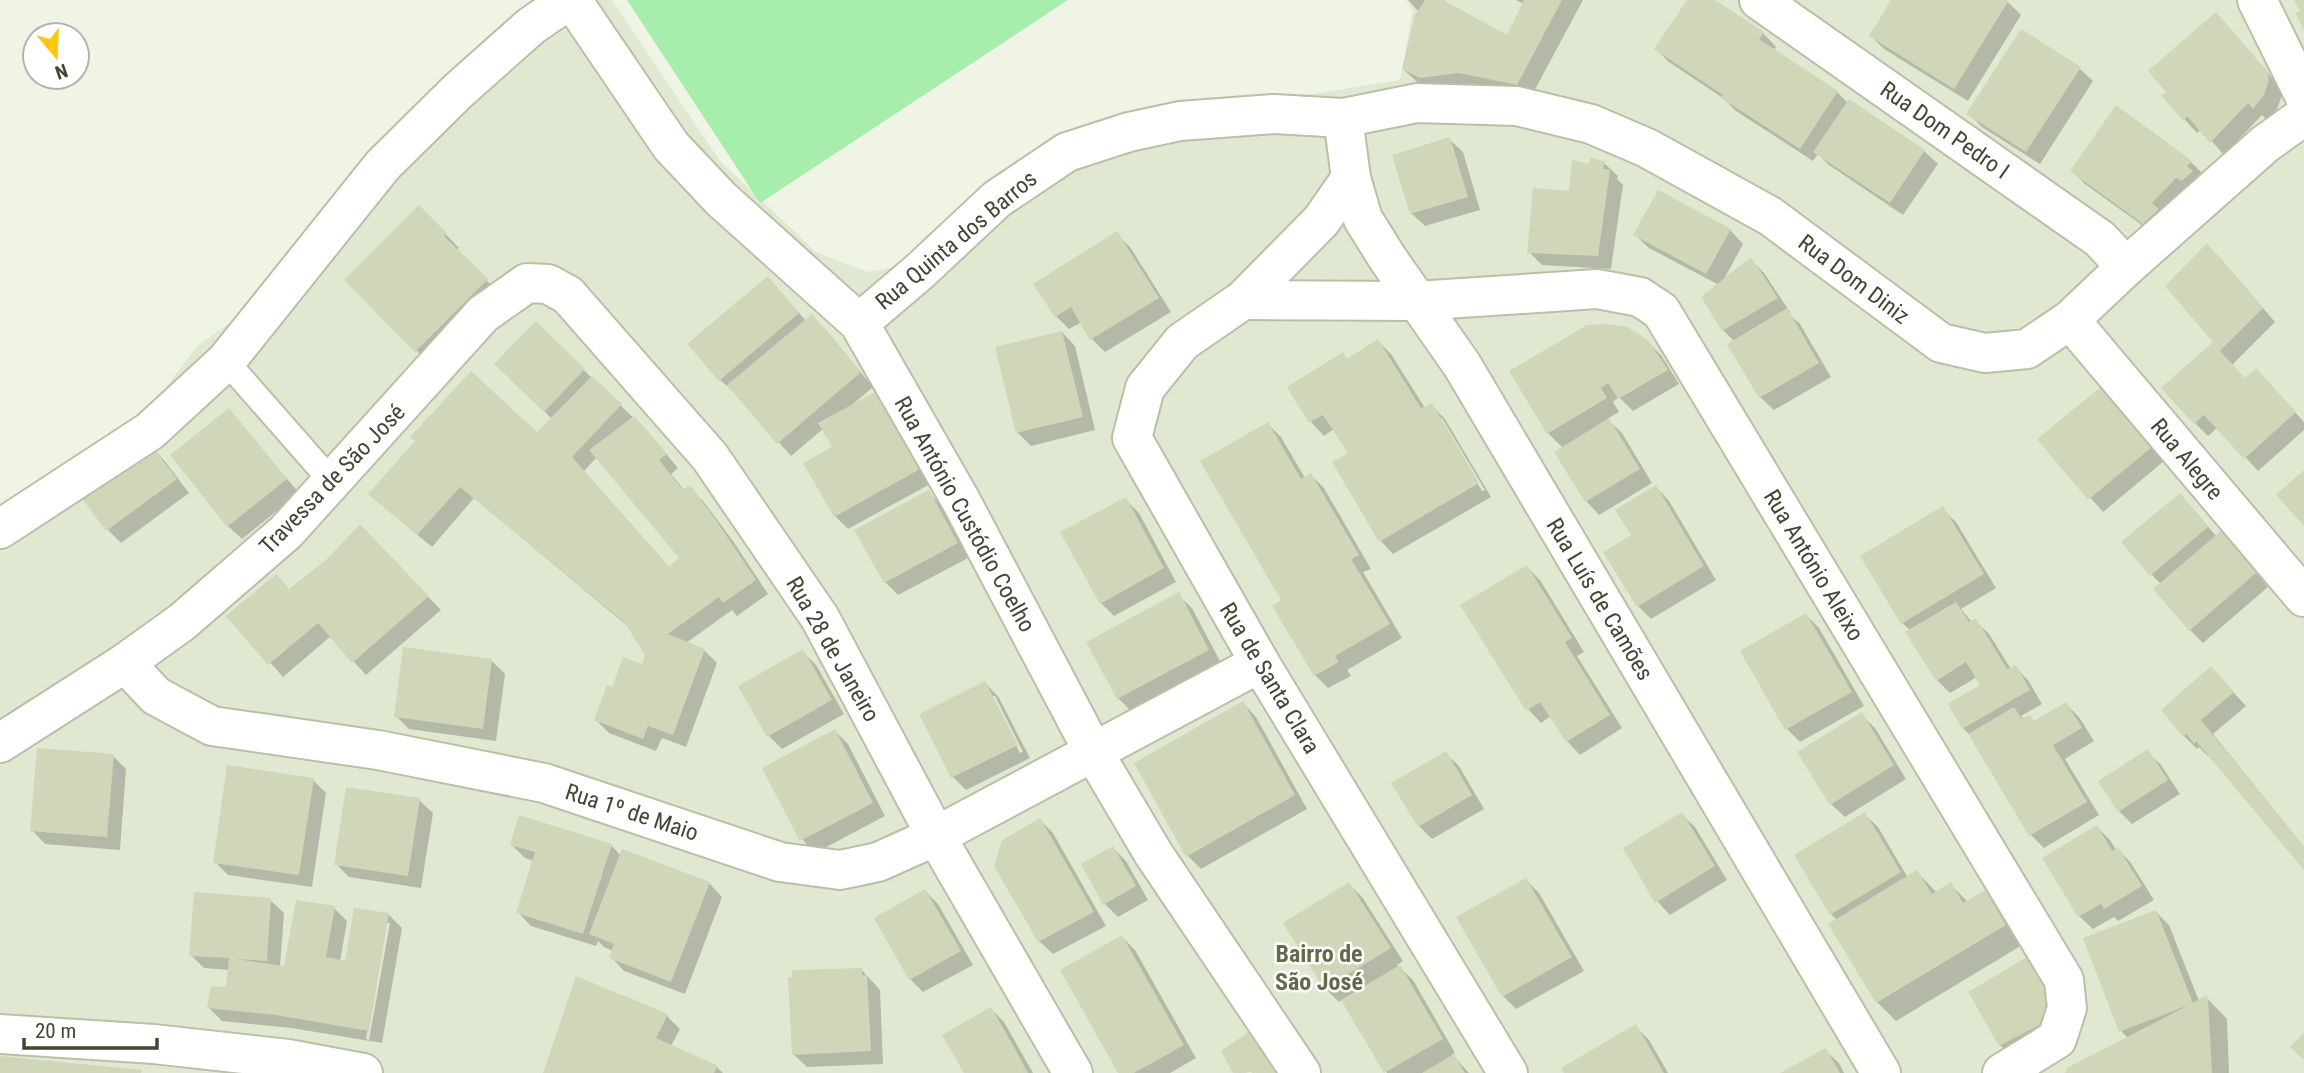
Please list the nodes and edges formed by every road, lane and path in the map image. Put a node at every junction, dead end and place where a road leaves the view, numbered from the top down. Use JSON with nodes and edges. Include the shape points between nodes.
{"nodes":[{"id":1,"x":570,"y":0,"type":"edge"},
{"id":2,"x":1759,"y":0,"type":"edge"},
{"id":3,"x":2257,"y":0,"type":"edge"},
{"id":4,"x":2304,"y":94,"type":"edge"},
{"id":5,"x":2304,"y":116,"type":"edge"},
{"id":6,"x":1343,"y":118,"type":"junction"},
{"id":7,"x":1351,"y":178,"type":"junction"},
{"id":8,"x":2126,"y":267,"type":"junction"},
{"id":9,"x":527,"y":283,"type":"joint"},
{"id":10,"x":1243,"y":300,"type":"junction"},
{"id":11,"x":1416,"y":301,"type":"junction"},
{"id":12,"x":2070,"y":320,"type":"junction"},
{"id":13,"x":859,"y":323,"type":"junction"},
{"id":14,"x":226,"y":361,"type":"junction"},
{"id":15,"x":333,"y":483,"type":"junction"},
{"id":16,"x":0,"y":529,"type":"edge"},
{"id":17,"x":2304,"y":597,"type":"edge"},
{"id":18,"x":125,"y":663,"type":"junction"},
{"id":19,"x":1260,"y":663,"type":"junction"},
{"id":20,"x":0,"y":743,"type":"edge"},
{"id":21,"x":1094,"y":753,"type":"junction"},
{"id":22,"x":936,"y":836,"type":"junction"},
{"id":23,"x":0,"y":1034,"type":"edge"},
{"id":24,"x":363,"y":1073,"type":"edge"},
{"id":25,"x":1073,"y":1073,"type":"edge"},
{"id":26,"x":1301,"y":1073,"type":"edge"},
{"id":27,"x":1508,"y":1073,"type":"edge"},
{"id":28,"x":1881,"y":1073,"type":"edge"},
{"id":29,"x":2003,"y":1073,"type":"edge"}],
"edges":[{"from":1,"to":13,"type":"street","name":"Rua António Custódio Coelho","via":[[671,146],[720,199]]},
{"from":1,"to":14,"type":"street","via":[[531,26],[383,165]]},
{"from":2,"to":8,"type":"street","name":"Rua Dom Pedro I","via":[[2100,239]]},
{"from":3,"to":4,"type":"street"},
{"from":5,"to":8,"type":"street","name":"Rua Dom Diniz","via":[[2265,144]]},
{"from":6,"to":7,"type":"street","name":"Rua Luís de Camões"},
{"from":6,"to":12,"type":"street","name":"Rua Dom Diniz","via":[[1417,103],[1504,105],[1591,124],[1647,148],[1770,216],[1941,343],[1985,353],[2027,349]]},
{"from":6,"to":13,"type":"street","name":"Rua Quinta dos Barros","via":[[1273,114],[1180,121],[1067,152],[997,199]]},
{"from":7,"to":10,"type":"street","name":"Rua de Santa Clara","via":[[1321,221]]},
{"from":7,"to":11,"type":"street","name":"Rua Luís de Camões","via":[[1363,219]]},
{"from":8,"to":12,"type":"street","name":"Rua Dom Diniz"},
{"from":9,"to":15,"type":"street","name":"Travessa de São José","via":[[483,314]]},
{"from":9,"to":22,"type":"street","name":"Rua 28 de Janeiro","via":[[548,284],[568,295],[710,457],[820,618]]},
{"from":10,"to":11,"type":"street"},
{"from":10,"to":19,"type":"street","name":"Rua de Santa Clara","via":[[1182,342],[1145,388],[1132,438]]},
{"from":11,"to":28,"type":"street","name":"Rua Luís de Camões","via":[[1469,377]]},
{"from":11,"to":29,"type":"street","name":"Rua António Aleixo","via":[[1597,289],[1640,297],[1661,311],[2064,979],[2067,1008],[2057,1039]]},
{"from":12,"to":17,"type":"street","name":"Rua Alegre"},
{"from":13,"to":21,"type":"street","name":"Rua António Custódio Coelho","via":[[961,501]]},
{"from":14,"to":15,"type":"lane"},
{"from":14,"to":16,"type":"street","via":[[150,431]]},
{"from":15,"to":18,"type":"street","name":"Travessa de São José","via":[[182,622]]},
{"from":18,"to":20,"type":"street"},
{"from":18,"to":22,"type":"street","name":"Rua 1º de Maio","via":[[156,696],[212,726],[379,750],[544,783],[780,862],[840,870],[878,862]]},
{"from":19,"to":21,"type":"street","name":"Rua 1º de Maio"},
{"from":19,"to":27,"type":"street","name":"Rua de Santa Clara"},
{"from":21,"to":22,"type":"street","name":"Rua 1º de Maio"},
{"from":21,"to":26,"type":"street","name":"Rua António Custódio Coelho","via":[[1153,853]]},
{"from":22,"to":25,"type":"street","name":"Rua 28 de Janeiro"},
{"from":23,"to":24,"type":"street","via":[[167,1046],[288,1059]]}]}
